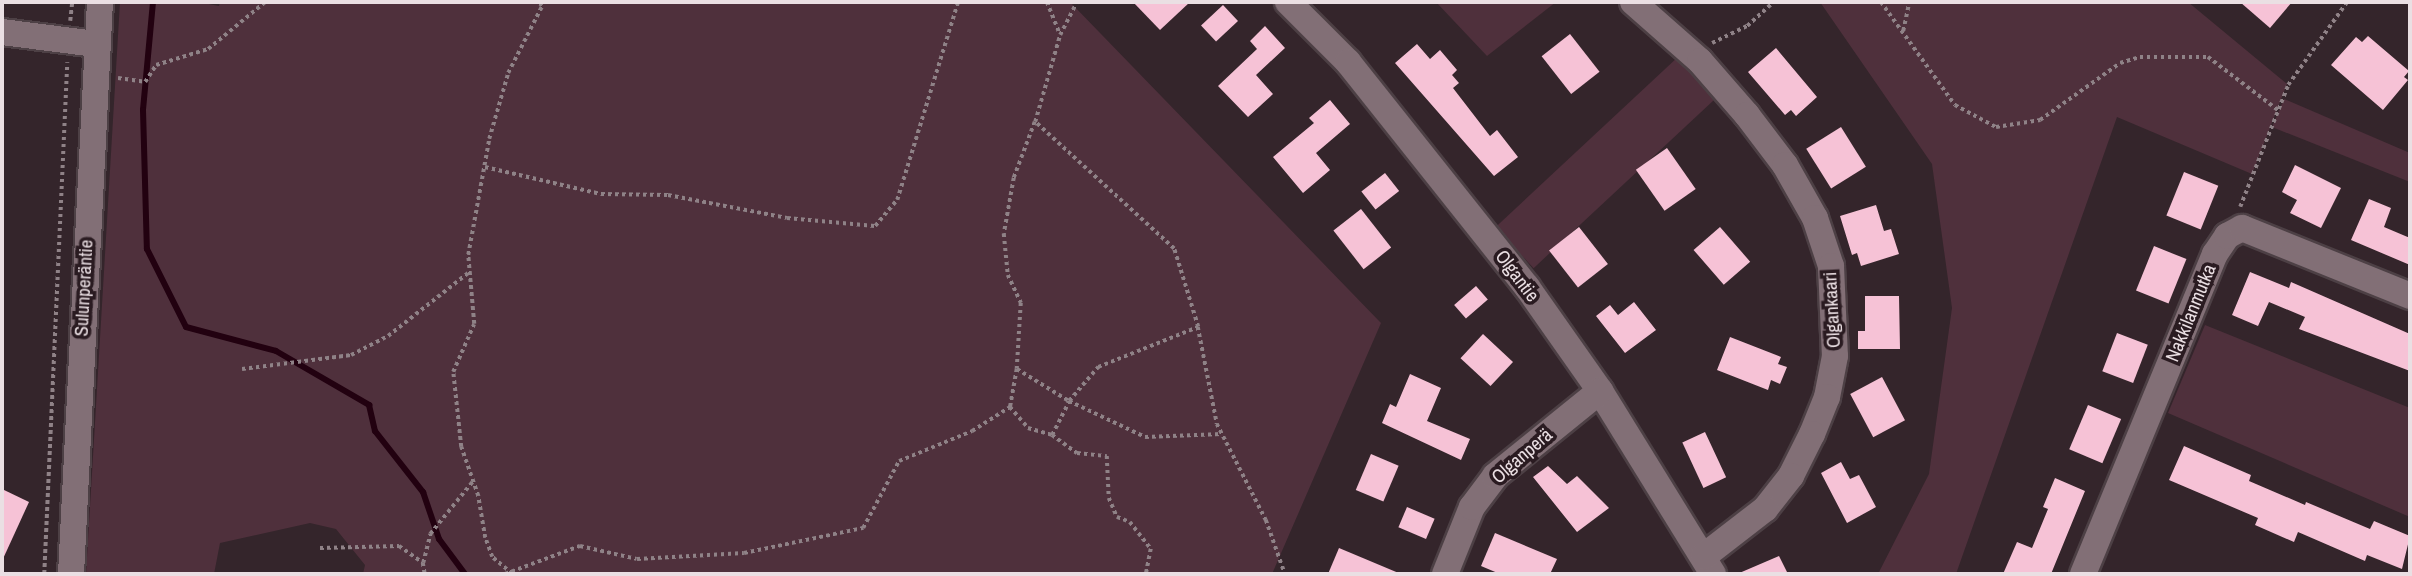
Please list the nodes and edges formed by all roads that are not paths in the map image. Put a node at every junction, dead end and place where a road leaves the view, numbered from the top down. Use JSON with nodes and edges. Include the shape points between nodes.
{"nodes":[{"id":1,"x":100,"y":2,"type":"edge"},
{"id":2,"x":1288,"y":2,"type":"edge"},
{"id":3,"x":1633,"y":2,"type":"edge"},
{"id":4,"x":2,"y":32,"type":"edge"},
{"id":5,"x":96,"y":44,"type":"junction"},
{"id":6,"x":2410,"y":296,"type":"edge"},
{"id":7,"x":1600,"y":391,"type":"junction"},
{"id":8,"x":1708,"y":566,"type":"edge"},
{"id":9,"x":71,"y":574,"type":"edge"},
{"id":10,"x":1445,"y":574,"type":"edge"},
{"id":11,"x":2082,"y":574,"type":"edge"}],
"edges":[{"from":1,"to":5,"type":"street","name":"Sulunperäntie"},
{"from":2,"to":7,"type":"street","name":"Olgantie","via":[[1348,62],[1527,287]]},
{"from":3,"to":8,"type":"street","name":"Olgankaari","via":[[1691,53],[1785,165],[1815,218],[1832,266],[1835,356],[1827,397],[1791,476]]},
{"from":4,"to":5,"type":"street"},
{"from":5,"to":9,"type":"street","name":"Sulunperäntie"},
{"from":6,"to":11,"type":"street","name":"Nakkilanmutka","via":[[2242,228],[2227,236],[2215,254]]},
{"from":7,"to":8,"type":"street","name":"Olgantie"},
{"from":7,"to":10,"type":"street","name":"Olganperä","via":[[1495,476],[1472,508]]}]}
